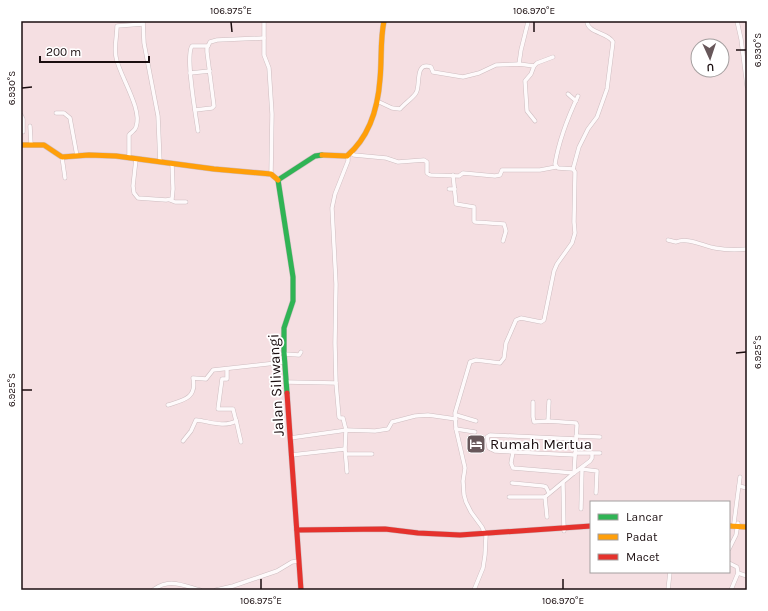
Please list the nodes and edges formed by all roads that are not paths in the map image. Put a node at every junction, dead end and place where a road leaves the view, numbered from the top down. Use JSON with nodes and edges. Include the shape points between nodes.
{"nodes":[{"id":1,"x":117,"y":21,"type":"edge"},
{"id":2,"x":264,"y":21,"type":"edge"},
{"id":3,"x":384,"y":21,"type":"edge"},
{"id":4,"x":737,"y":21,"type":"edge"},
{"id":5,"x":528,"y":22,"type":"dead end"},
{"id":6,"x":587,"y":22,"type":"edge"},
{"id":7,"x":143,"y":23,"type":"edge"},
{"id":8,"x":117,"y":26,"type":"junction"},
{"id":9,"x":264,"y":38,"type":"junction"},
{"id":10,"x":208,"y":46,"type":"junction"},
{"id":11,"x":552,"y":57,"type":"dead end"},
{"id":12,"x":519,"y":64,"type":"junction"},
{"id":13,"x":534,"y":66,"type":"junction"},
{"id":14,"x":210,"y":71,"type":"junction"},
{"id":15,"x":190,"y":73,"type":"junction"},
{"id":16,"x":747,"y":86,"type":"edge"},
{"id":17,"x":568,"y":94,"type":"dead end"},
{"id":18,"x":578,"y":96,"type":"dead end"},
{"id":19,"x":376,"y":101,"type":"junction"},
{"id":20,"x":576,"y":101,"type":"junction"},
{"id":21,"x":195,"y":110,"type":"junction"},
{"id":22,"x":56,"y":113,"type":"dead end"},
{"id":23,"x":21,"y":115,"type":"edge"},
{"id":24,"x":534,"y":121,"type":"dead end"},
{"id":25,"x":30,"y":126,"type":"dead end"},
{"id":26,"x":198,"y":131,"type":"dead end"},
{"id":27,"x":22,"y":132,"type":"edge"},
{"id":28,"x":30,"y":132,"type":"junction"},
{"id":29,"x":31,"y":144,"type":"junction"},
{"id":30,"x":21,"y":145,"type":"edge"},
{"id":31,"x":350,"y":154,"type":"junction"},
{"id":32,"x":76,"y":156,"type":"junction"},
{"id":33,"x":62,"y":157,"type":"junction"},
{"id":34,"x":129,"y":158,"type":"junction"},
{"id":35,"x":136,"y":159,"type":"junction"},
{"id":36,"x":160,"y":162,"type":"junction"},
{"id":37,"x":172,"y":163,"type":"junction"},
{"id":38,"x":556,"y":167,"type":"junction"},
{"id":39,"x":573,"y":170,"type":"junction"},
{"id":40,"x":271,"y":174,"type":"junction"},
{"id":41,"x":453,"y":175,"type":"junction"},
{"id":42,"x":65,"y":178,"type":"dead end"},
{"id":43,"x":278,"y":180,"type":"junction"},
{"id":44,"x":455,"y":188,"type":"junction"},
{"id":45,"x":449,"y":189,"type":"dead end"},
{"id":46,"x":170,"y":200,"type":"junction"},
{"id":47,"x":186,"y":202,"type":"dead end"},
{"id":48,"x":668,"y":240,"type":"dead end"},
{"id":49,"x":503,"y":241,"type":"dead end"},
{"id":50,"x":747,"y":249,"type":"edge"},
{"id":51,"x":301,"y":352,"type":"dead end"},
{"id":52,"x":284,"y":354,"type":"junction"},
{"id":53,"x":285,"y":362,"type":"junction"},
{"id":54,"x":226,"y":369,"type":"junction"},
{"id":55,"x":286,"y":382,"type":"junction"},
{"id":56,"x":336,"y":383,"type":"junction"},
{"id":57,"x":549,"y":401,"type":"dead end"},
{"id":58,"x":533,"y":402,"type":"dead end"},
{"id":59,"x":168,"y":405,"type":"dead end"},
{"id":60,"x":456,"y":417,"type":"junction"},
{"id":61,"x":236,"y":420,"type":"junction"},
{"id":62,"x":476,"y":421,"type":"dead end"},
{"id":63,"x":548,"y":421,"type":"junction"},
{"id":64,"x":456,"y":429,"type":"junction"},
{"id":65,"x":346,"y":430,"type":"junction"},
{"id":66,"x":475,"y":432,"type":"dead end"},
{"id":67,"x":576,"y":437,"type":"junction"},
{"id":68,"x":600,"y":437,"type":"dead end"},
{"id":69,"x":290,"y":438,"type":"junction"},
{"id":70,"x":183,"y":441,"type":"dead end"},
{"id":71,"x":241,"y":442,"type":"dead end"},
{"id":72,"x":345,"y":449,"type":"junction"},
{"id":73,"x":513,"y":452,"type":"junction"},
{"id":74,"x":592,"y":453,"type":"junction"},
{"id":75,"x":600,"y":453,"type":"dead end"},
{"id":76,"x":346,"y":454,"type":"junction"},
{"id":77,"x":372,"y":454,"type":"dead end"},
{"id":78,"x":575,"y":454,"type":"junction"},
{"id":79,"x":291,"y":455,"type":"junction"},
{"id":80,"x":581,"y":469,"type":"junction"},
{"id":81,"x":347,"y":472,"type":"dead end"},
{"id":82,"x":574,"y":473,"type":"junction"},
{"id":83,"x":740,"y":477,"type":"dead end"},
{"id":84,"x":512,"y":483,"type":"dead end"},
{"id":85,"x":563,"y":483,"type":"junction"},
{"id":86,"x":739,"y":486,"type":"junction"},
{"id":87,"x":747,"y":488,"type":"edge"},
{"id":88,"x":596,"y":492,"type":"dead end"},
{"id":89,"x":549,"y":493,"type":"junction"},
{"id":90,"x":509,"y":497,"type":"dead end"},
{"id":91,"x":545,"y":497,"type":"junction"},
{"id":92,"x":581,"y":509,"type":"dead end"},
{"id":93,"x":546,"y":517,"type":"dead end"},
{"id":94,"x":747,"y":524,"type":"edge"},
{"id":95,"x":733,"y":525,"type":"edge"},
{"id":96,"x":747,"y":527,"type":"edge"},
{"id":97,"x":590,"y":528,"type":"edge"},
{"id":98,"x":564,"y":529,"type":"junction"},
{"id":99,"x":297,"y":531,"type":"junction"},
{"id":100,"x":485,"y":535,"type":"junction"},
{"id":101,"x":730,"y":547,"type":"edge"},
{"id":102,"x":299,"y":561,"type":"junction"},
{"id":103,"x":730,"y":564,"type":"edge"},
{"id":104,"x":738,"y":572,"type":"junction"},
{"id":105,"x":670,"y":573,"type":"edge"},
{"id":106,"x":747,"y":576,"type":"edge"},
{"id":107,"x":233,"y":588,"type":"edge"},
{"id":108,"x":153,"y":590,"type":"edge"},
{"id":109,"x":200,"y":590,"type":"edge"},
{"id":110,"x":216,"y":590,"type":"edge"},
{"id":111,"x":301,"y":590,"type":"edge"},
{"id":112,"x":474,"y":590,"type":"edge"},
{"id":113,"x":668,"y":590,"type":"edge"},
{"id":114,"x":727,"y":590,"type":"edge"},
{"id":115,"x":731,"y":590,"type":"edge"}],
"edges":[{"from":1,"to":8,"type":"street"},
{"from":2,"to":9,"type":"street"},
{"from":3,"to":19,"type":"main road"},
{"from":4,"to":16,"type":"street"},
{"from":5,"to":12,"type":"street"},
{"from":6,"to":39,"type":"street","via":[[590,28],[612,40],[612,48],[607,89],[597,117],[579,146]]},
{"from":7,"to":8,"type":"street"},
{"from":7,"to":36,"type":"street","via":[[144,43],[158,116]]},
{"from":8,"to":34,"type":"street","via":[[116,57],[133,100],[137,123],[129,135]]},
{"from":9,"to":10,"type":"street","via":[[214,40]]},
{"from":9,"to":40,"type":"street","via":[[272,114]]},
{"from":10,"to":14,"type":"street"},
{"from":10,"to":15,"type":"street","via":[[191,47]]},
{"from":11,"to":13,"type":"street"},
{"from":12,"to":13,"type":"street"},
{"from":12,"to":19,"type":"street","via":[[496,65],[463,77],[433,72],[431,67],[427,66],[420,72],[416,93],[400,109]]},
{"from":13,"to":24,"type":"street","via":[[526,81],[527,111]]},
{"from":14,"to":15,"type":"street"},
{"from":14,"to":21,"type":"street","via":[[214,106]]},
{"from":15,"to":21,"type":"street"},
{"from":17,"to":20,"type":"street"},
{"from":18,"to":20,"type":"street"},
{"from":19,"to":31,"type":"main road","via":[[369,127]]},
{"from":20,"to":38,"type":"street","via":[[566,123]]},
{"from":21,"to":26,"type":"street"},
{"from":22,"to":32,"type":"street","via":[[64,113],[70,118]]},
{"from":23,"to":27,"type":"street"},
{"from":25,"to":28,"type":"street"},
{"from":27,"to":28,"type":"street"},
{"from":28,"to":29,"type":"street"},
{"from":29,"to":30,"type":"main road"},
{"from":29,"to":33,"type":"main road","via":[[44,145]]},
{"from":31,"to":41,"type":"street","via":[[398,162],[424,160],[428,175]]},
{"from":31,"to":43,"type":"main road","via":[[315,156]]},
{"from":31,"to":56,"type":"street","via":[[332,208],[336,284]]},
{"from":32,"to":33,"type":"main road"},
{"from":32,"to":34,"type":"main road","via":[[106,155]]},
{"from":33,"to":42,"type":"street"},
{"from":34,"to":35,"type":"main road"},
{"from":35,"to":36,"type":"main road"},
{"from":35,"to":46,"type":"street","via":[[133,186],[136,196],[150,200]]},
{"from":36,"to":37,"type":"main road"},
{"from":37,"to":40,"type":"main road"},
{"from":37,"to":46,"type":"street","via":[[173,197]]},
{"from":38,"to":39,"type":"street"},
{"from":38,"to":41,"type":"street","via":[[540,170],[502,170],[500,175],[495,176],[463,173],[460,176]]},
{"from":39,"to":60,"type":"street","via":[[575,233],[572,243],[554,271],[544,320],[516,320],[506,343],[504,358],[500,363],[476,360],[470,362]]},
{"from":40,"to":43,"type":"main road"},
{"from":41,"to":44,"type":"street"},
{"from":43,"to":52,"type":"main road","name":"Jalan Siliwangi","via":[[294,287],[293,301],[284,328]]},
{"from":44,"to":45,"type":"street"},
{"from":44,"to":49,"type":"street","via":[[456,204],[474,207],[475,222],[504,224],[506,231]]},
{"from":46,"to":47,"type":"street"},
{"from":48,"to":50,"type":"street","via":[[688,241],[716,248]]},
{"from":51,"to":52,"type":"street","via":[[299,355]]},
{"from":52,"to":53,"type":"main road","name":"Jalan Siliwangi"},
{"from":53,"to":54,"type":"street"},
{"from":53,"to":55,"type":"main road","name":"Jalan Siliwangi"},
{"from":54,"to":59,"type":"street","via":[[213,370],[204,379],[193,378],[194,388],[191,394]]},
{"from":54,"to":61,"type":"street","via":[[227,379],[222,379],[218,409],[233,408]]},
{"from":55,"to":56,"type":"street"},
{"from":55,"to":69,"type":"main road","name":"Jalan Siliwangi"},
{"from":56,"to":65,"type":"street","via":[[339,417],[343,418]]},
{"from":57,"to":63,"type":"street"},
{"from":58,"to":63,"type":"street","via":[[534,422]]},
{"from":60,"to":62,"type":"street"},
{"from":60,"to":64,"type":"street"},
{"from":60,"to":65,"type":"street","via":[[415,416],[392,422],[388,428],[374,431]]},
{"from":61,"to":70,"type":"street","via":[[232,423],[219,424],[196,420]]},
{"from":61,"to":71,"type":"street"},
{"from":63,"to":67,"type":"street","via":[[575,422]]},
{"from":64,"to":66,"type":"street"},
{"from":64,"to":100,"type":"street","via":[[465,468],[463,488],[466,502]]},
{"from":65,"to":69,"type":"street"},
{"from":65,"to":72,"type":"street"},
{"from":67,"to":68,"type":"street"},
{"from":67,"to":73,"type":"street","via":[[488,436],[489,448]]},
{"from":67,"to":78,"type":"street"},
{"from":69,"to":79,"type":"main road","name":"Jalan Siliwangi"},
{"from":72,"to":76,"type":"street"},
{"from":72,"to":79,"type":"street"},
{"from":73,"to":78,"type":"street"},
{"from":73,"to":82,"type":"street","via":[[512,468]]},
{"from":74,"to":75,"type":"street"},
{"from":74,"to":78,"type":"street"},
{"from":74,"to":80,"type":"street","via":[[592,458]]},
{"from":76,"to":77,"type":"street"},
{"from":76,"to":81,"type":"street"},
{"from":78,"to":82,"type":"street"},
{"from":79,"to":99,"type":"main road","name":"Jalan Siliwangi"},
{"from":80,"to":82,"type":"street"},
{"from":80,"to":88,"type":"street","via":[[597,471]]},
{"from":80,"to":92,"type":"street"},
{"from":82,"to":85,"type":"street"},
{"from":83,"to":86,"type":"street"},
{"from":84,"to":89,"type":"street","via":[[543,486]]},
{"from":85,"to":89,"type":"street"},
{"from":85,"to":98,"type":"street"},
{"from":86,"to":87,"type":"street"},
{"from":86,"to":95,"type":"street"},
{"from":89,"to":91,"type":"street"},
{"from":90,"to":91,"type":"street"},
{"from":91,"to":93,"type":"street"},
{"from":94,"to":95,"type":"main road"},
{"from":95,"to":96,"type":"main road"},
{"from":95,"to":101,"type":"street","via":[[736,535]]},
{"from":97,"to":98,"type":"main road"},
{"from":98,"to":100,"type":"main road"},
{"from":99,"to":100,"type":"main road","via":[[366,529],[441,535]]},
{"from":99,"to":102,"type":"main road","name":"Jalan Siliwangi"},
{"from":100,"to":112,"type":"street","via":[[483,568]]},
{"from":102,"to":107,"type":"street"},
{"from":102,"to":111,"type":"main road","name":"Jalan Siliwangi"},
{"from":103,"to":104,"type":"street","via":[[737,567]]},
{"from":104,"to":106,"type":"street"},
{"from":104,"to":115,"type":"street"},
{"from":105,"to":113,"type":"street"},
{"from":107,"to":110,"type":"street"},
{"from":108,"to":109,"type":"street","via":[[160,585],[173,583]]},
{"from":114,"to":115,"type":"street"}]}
